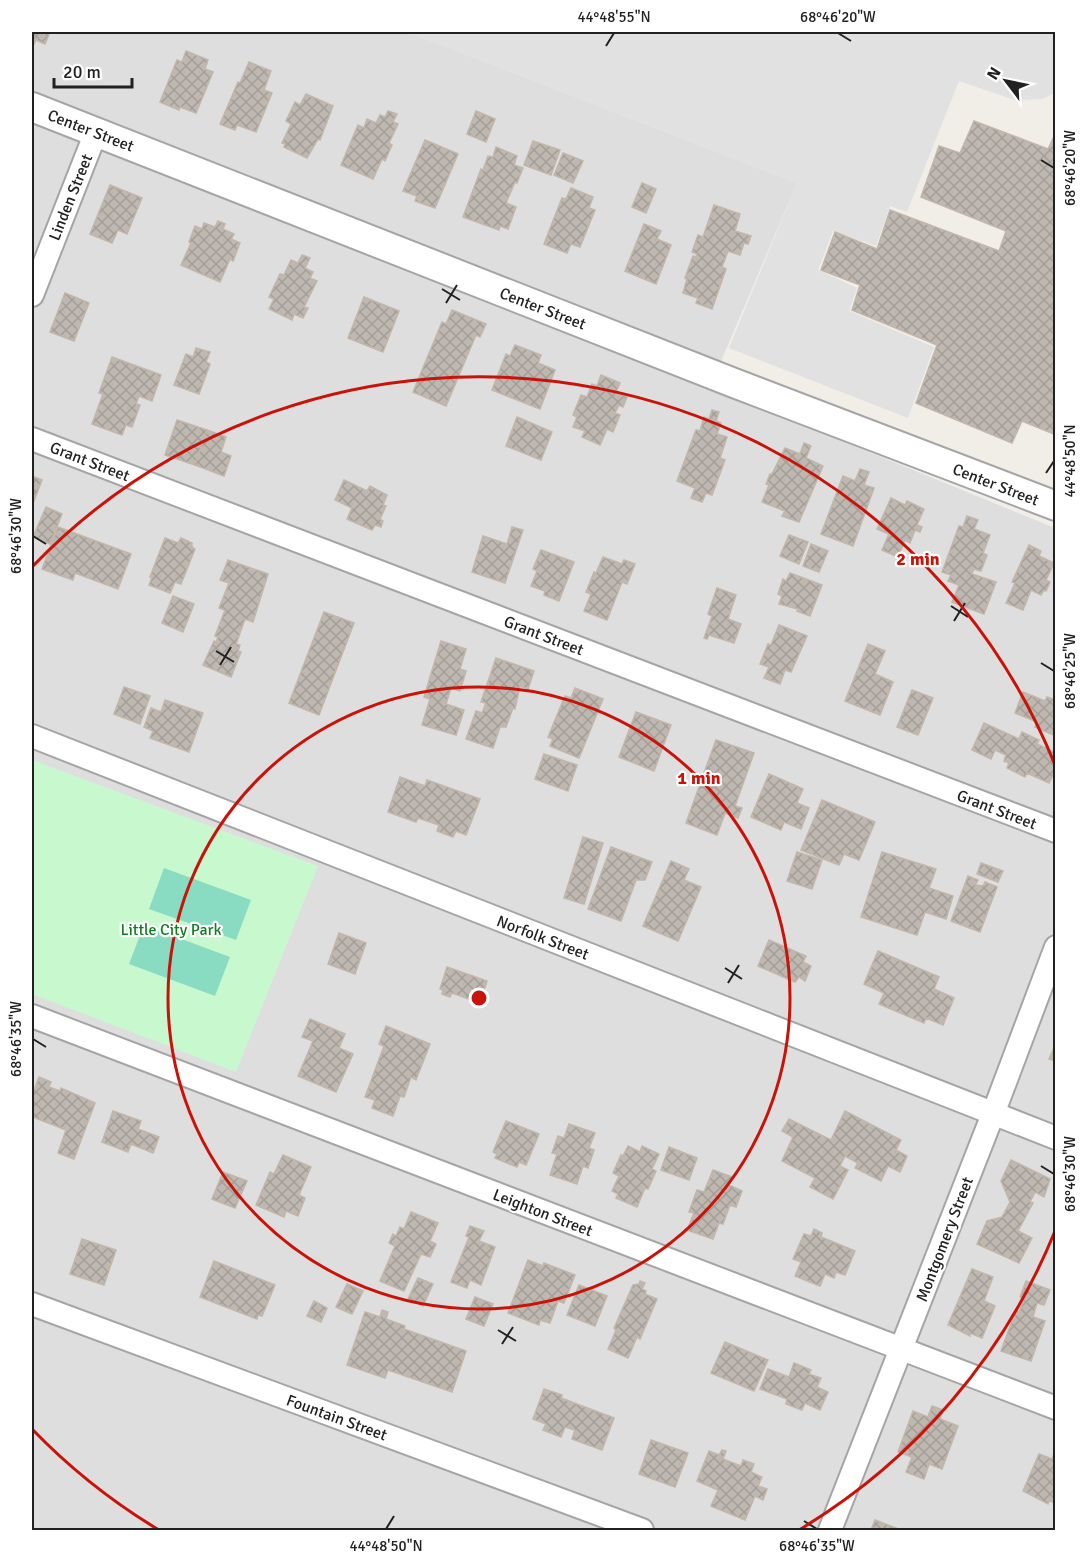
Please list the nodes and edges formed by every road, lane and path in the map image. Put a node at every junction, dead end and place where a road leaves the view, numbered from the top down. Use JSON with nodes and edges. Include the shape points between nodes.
{"nodes":[{"id":1,"x":32,"y":107,"type":"edge"},
{"id":2,"x":96,"y":132,"type":"junction"},
{"id":3,"x":32,"y":296,"type":"edge"},
{"id":4,"x":32,"y":438,"type":"edge"},
{"id":5,"x":1056,"y":506,"type":"edge"},
{"id":6,"x":32,"y":736,"type":"edge"},
{"id":7,"x":1056,"y":831,"type":"edge"},
{"id":8,"x":1056,"y":947,"type":"edge"},
{"id":9,"x":32,"y":1016,"type":"edge"},
{"id":10,"x":993,"y":1114,"type":"junction"},
{"id":11,"x":1056,"y":1138,"type":"edge"},
{"id":12,"x":32,"y":1304,"type":"edge"},
{"id":13,"x":900,"y":1349,"type":"junction"},
{"id":14,"x":1056,"y":1408,"type":"edge"},
{"id":15,"x":642,"y":1530,"type":"edge"},
{"id":16,"x":830,"y":1530,"type":"edge"}],
"edges":[{"from":1,"to":2,"type":"street","name":"Center Street"},
{"from":2,"to":3,"type":"street","name":"Linden Street"},
{"from":2,"to":5,"type":"street","name":"Center Street"},
{"from":4,"to":7,"type":"street","name":"Grant Street"},
{"from":6,"to":10,"type":"street","name":"Norfolk Street"},
{"from":8,"to":10,"type":"street","name":"Montgomery Street"},
{"from":9,"to":13,"type":"street","name":"Leighton Street"},
{"from":10,"to":11,"type":"street","name":"Norfolk Street"},
{"from":10,"to":13,"type":"street","name":"Montgomery Street"},
{"from":12,"to":15,"type":"street","name":"Fountain Street"},
{"from":13,"to":14,"type":"street","name":"Leighton Street"},
{"from":13,"to":16,"type":"street","name":"Montgomery Street"}]}
